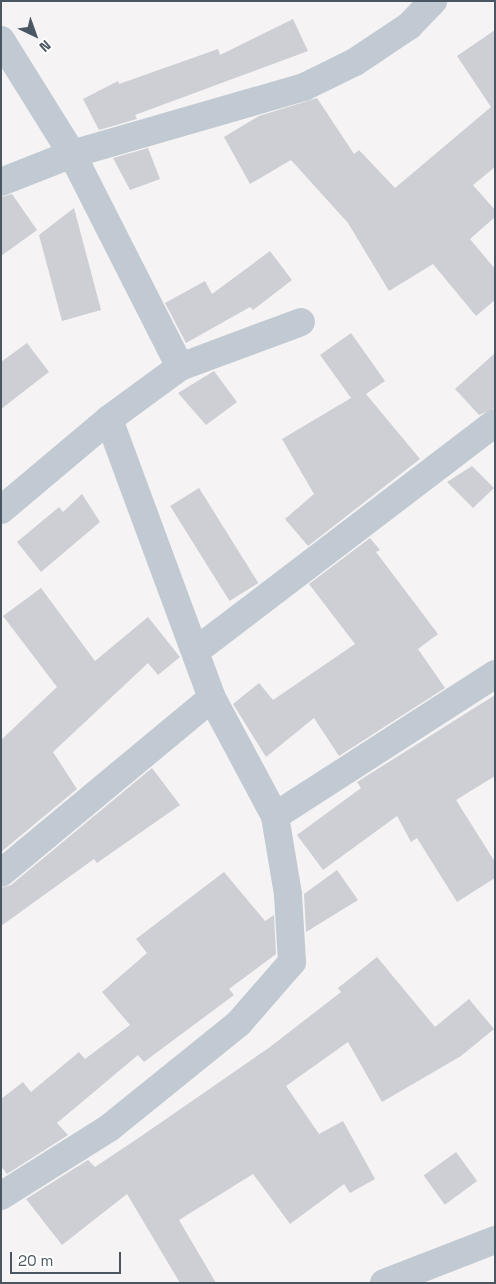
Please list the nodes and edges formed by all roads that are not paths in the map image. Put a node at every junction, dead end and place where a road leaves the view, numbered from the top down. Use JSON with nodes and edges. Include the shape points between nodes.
{"nodes":[{"id":1,"x":433,"y":1,"type":"edge"},
{"id":2,"x":1,"y":40,"type":"edge"},
{"id":3,"x":72,"y":154,"type":"junction"},
{"id":4,"x":1,"y":182,"type":"edge"},
{"id":5,"x":301,"y":322,"type":"dead end"},
{"id":6,"x":180,"y":367,"type":"junction"},
{"id":7,"x":109,"y":419,"type":"junction"},
{"id":8,"x":495,"y":423,"type":"edge"},
{"id":9,"x":1,"y":510,"type":"edge"},
{"id":10,"x":197,"y":650,"type":"junction"},
{"id":11,"x":495,"y":674,"type":"edge"},
{"id":12,"x":212,"y":698,"type":"junction"},
{"id":13,"x":275,"y":816,"type":"junction"},
{"id":14,"x":1,"y":873,"type":"edge"},
{"id":15,"x":1,"y":1196,"type":"edge"},
{"id":16,"x":495,"y":1240,"type":"edge"},
{"id":17,"x":413,"y":1276,"type":"edge"},
{"id":18,"x":384,"y":1283,"type":"edge"}],
"edges":[{"from":1,"to":3,"type":"street","via":[[402,32],[355,62],[304,86]]},
{"from":2,"to":3,"type":"street"},
{"from":3,"to":4,"type":"street"},
{"from":3,"to":6,"type":"street"},
{"from":5,"to":6,"type":"street"},
{"from":6,"to":7,"type":"street"},
{"from":7,"to":9,"type":"street"},
{"from":7,"to":10,"type":"street"},
{"from":8,"to":10,"type":"street"},
{"from":10,"to":12,"type":"street"},
{"from":11,"to":13,"type":"street"},
{"from":12,"to":13,"type":"street"},
{"from":12,"to":14,"type":"street"},
{"from":13,"to":15,"type":"street","via":[[288,894],[292,962],[239,1023],[109,1128]]},
{"from":16,"to":17,"type":"street"},
{"from":17,"to":18,"type":"street"}]}
